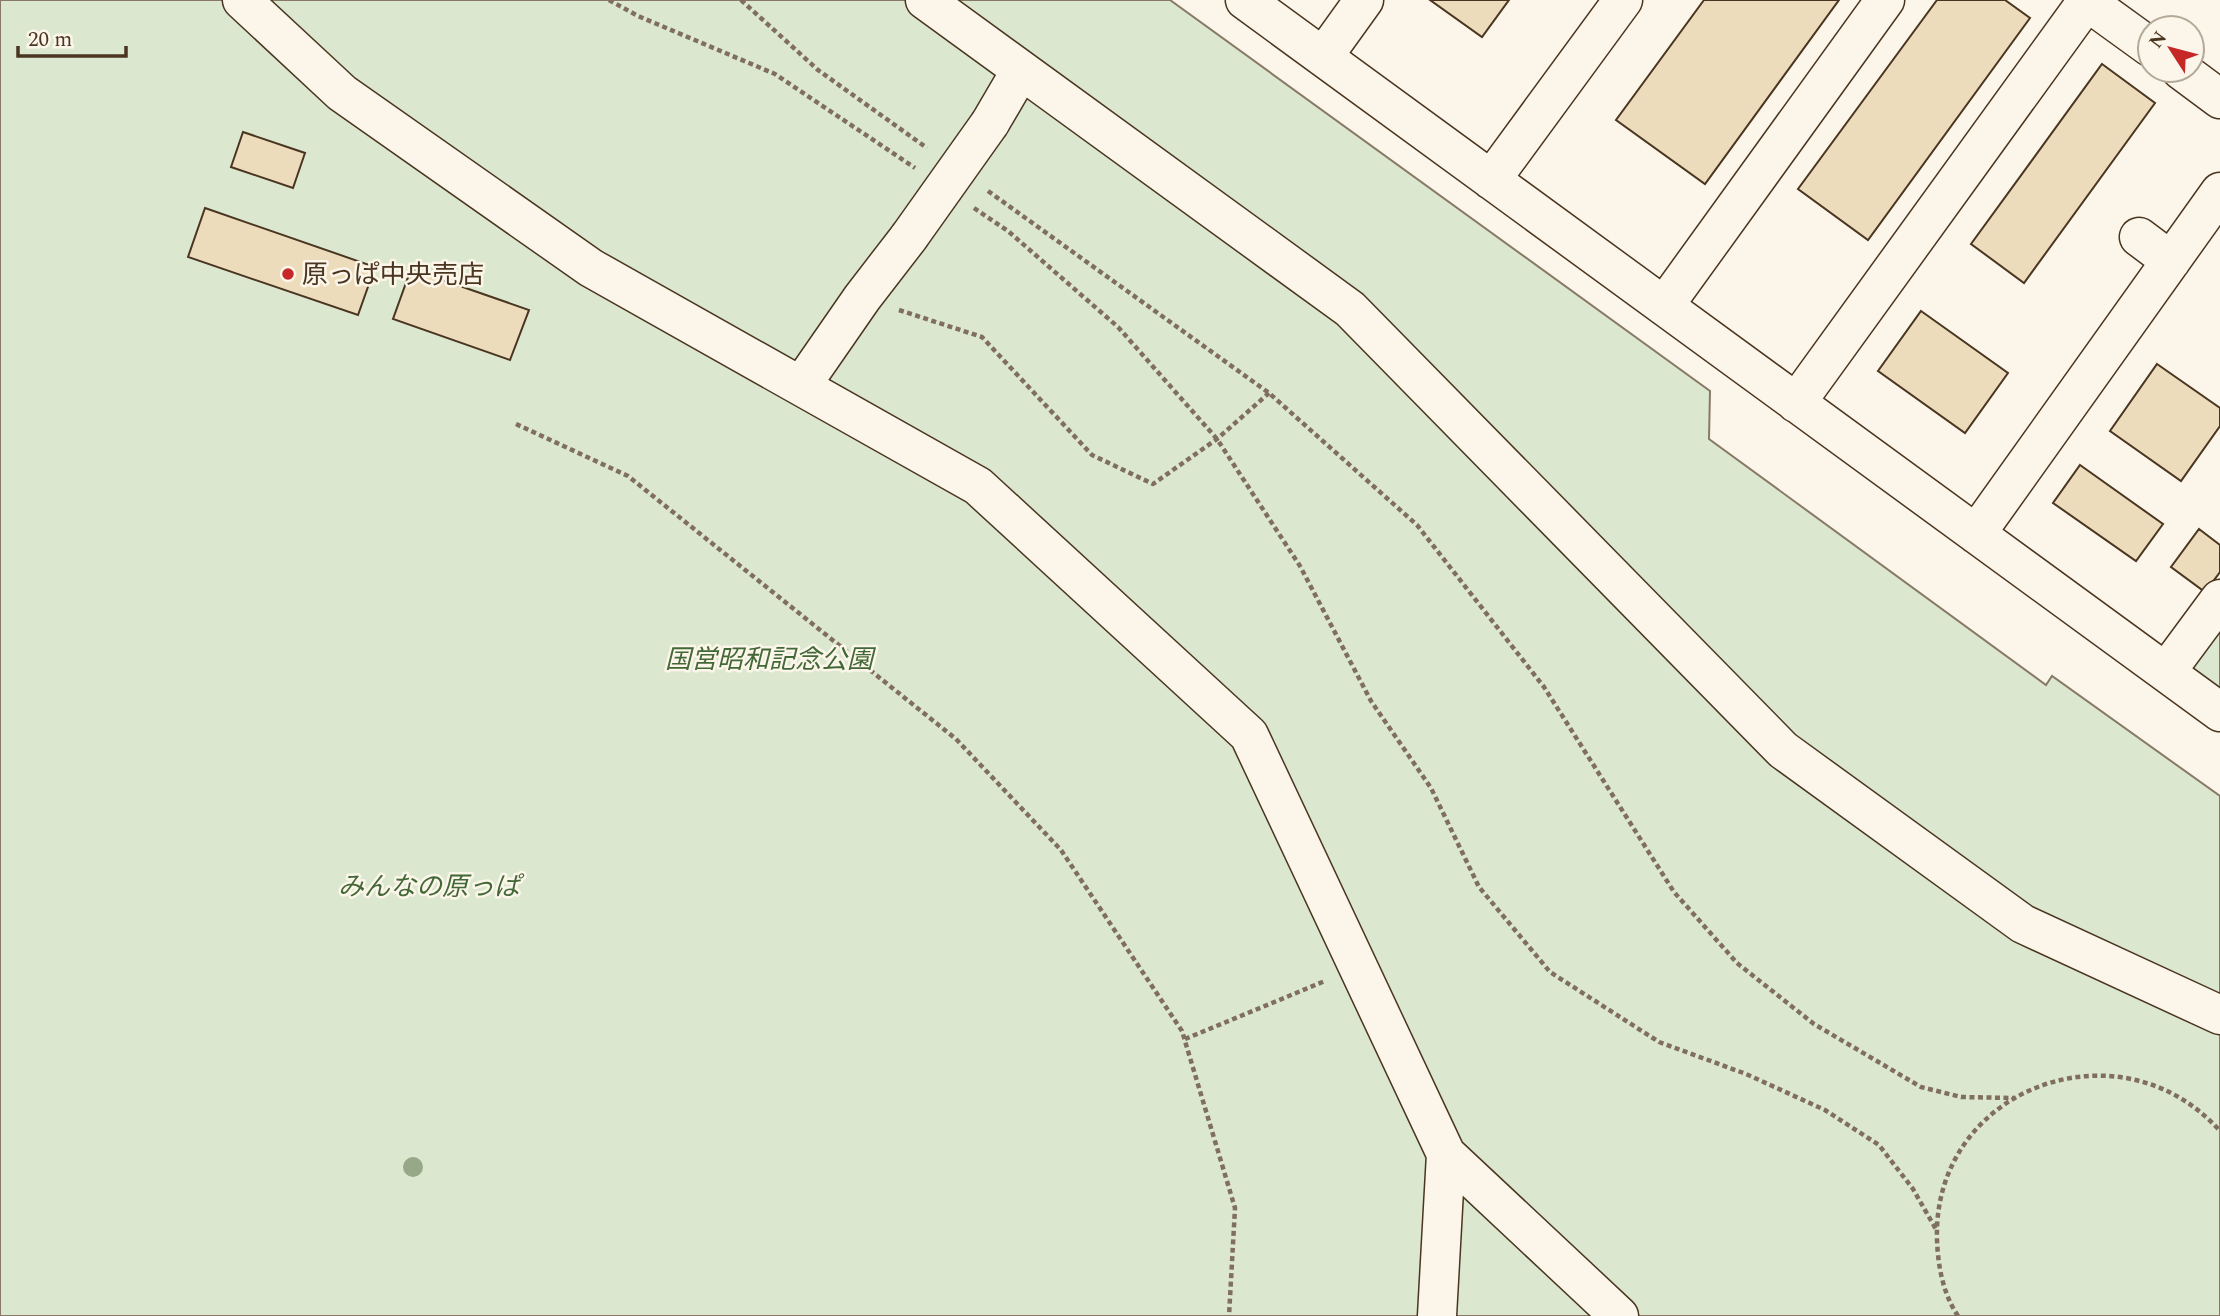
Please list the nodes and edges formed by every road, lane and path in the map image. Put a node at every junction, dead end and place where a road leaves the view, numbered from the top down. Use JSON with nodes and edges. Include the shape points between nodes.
{"nodes":[{"id":1,"x":242,"y":0,"type":"edge"},
{"id":2,"x":609,"y":0,"type":"edge"},
{"id":3,"x":741,"y":0,"type":"edge"},
{"id":4,"x":925,"y":0,"type":"edge"},
{"id":5,"x":1245,"y":0,"type":"edge"},
{"id":6,"x":1364,"y":0,"type":"edge"},
{"id":7,"x":1623,"y":0,"type":"edge"},
{"id":8,"x":1885,"y":0,"type":"edge"},
{"id":9,"x":2086,"y":1,"type":"edge"},
{"id":10,"x":2136,"y":37,"type":"edge"},
{"id":11,"x":1323,"y":57,"type":"junction"},
{"id":12,"x":1021,"y":70,"type":"junction"},
{"id":13,"x":2200,"y":84,"type":"edge"},
{"id":14,"x":2220,"y":99,"type":"edge"},
{"id":15,"x":931,"y":150,"type":"dead end"},
{"id":16,"x":919,"y":171,"type":"dead end"},
{"id":17,"x":1491,"y":180,"type":"junction"},
{"id":18,"x":987,"y":191,"type":"dead end"},
{"id":19,"x":2220,"y":192,"type":"edge"},
{"id":20,"x":964,"y":201,"type":"dead end"},
{"id":21,"x":2139,"y":237,"type":"dead end"},
{"id":22,"x":2171,"y":261,"type":"junction"},
{"id":23,"x":862,"y":298,"type":"junction"},
{"id":24,"x":1664,"y":306,"type":"junction"},
{"id":25,"x":800,"y":386,"type":"junction"},
{"id":26,"x":1269,"y":393,"type":"junction"},
{"id":27,"x":1796,"y":403,"type":"junction"},
{"id":28,"x":516,"y":424,"type":"dead end"},
{"id":29,"x":1217,"y":439,"type":"junction"},
{"id":30,"x":1976,"y":534,"type":"junction"},
{"id":31,"x":2220,"y":599,"type":"edge"},
{"id":32,"x":2166,"y":672,"type":"junction"},
{"id":33,"x":2220,"y":712,"type":"edge"},
{"id":34,"x":1358,"y":967,"type":"junction"},
{"id":35,"x":2220,"y":1015,"type":"edge"},
{"id":36,"x":1185,"y":1039,"type":"junction"},
{"id":37,"x":2014,"y":1098,"type":"junction"},
{"id":38,"x":2220,"y":1131,"type":"edge"},
{"id":39,"x":1446,"y":1153,"type":"junction"},
{"id":40,"x":1937,"y":1231,"type":"junction"},
{"id":41,"x":1956,"y":1314,"type":"edge"},
{"id":42,"x":1229,"y":1316,"type":"edge"},
{"id":43,"x":1437,"y":1316,"type":"edge"},
{"id":44,"x":1619,"y":1316,"type":"edge"}],
"edges":[{"from":1,"to":25,"type":"street","via":[[342,93],[591,268]]},
{"from":2,"to":16,"type":"path","via":[[775,74]]},
{"from":3,"to":15,"type":"path","via":[[818,70]]},
{"from":4,"to":12,"type":"street"},
{"from":5,"to":11,"type":"street"},
{"from":6,"to":11,"type":"street"},
{"from":7,"to":17,"type":"street"},
{"from":8,"to":24,"type":"street"},
{"from":9,"to":10,"type":"street"},
{"from":9,"to":27,"type":"street"},
{"from":11,"to":17,"type":"street"},
{"from":12,"to":23,"type":"street","bridge":true,"via":[[990,124]]},
{"from":12,"to":35,"type":"street","via":[[1350,309],[1783,750],[2023,924]]},
{"from":13,"to":14,"type":"street"},
{"from":17,"to":24,"type":"street"},
{"from":18,"to":26,"type":"path"},
{"from":19,"to":22,"type":"street"},
{"from":20,"to":29,"type":"path","via":[[1008,231],[1118,327]]},
{"from":21,"to":22,"type":"street"},
{"from":22,"to":30,"type":"street"},
{"from":23,"to":25,"type":"street"},
{"from":23,"to":29,"type":"path","via":[[982,337],[1092,456],[1153,484]]},
{"from":24,"to":27,"type":"street"},
{"from":25,"to":34,"type":"street","via":[[978,486],[1250,736]]},
{"from":26,"to":29,"type":"path"},
{"from":26,"to":37,"type":"path","via":[[1417,525],[1544,687],[1674,892],[1737,963],[1814,1024],[1921,1087],[1961,1097]]},
{"from":27,"to":30,"type":"street"},
{"from":28,"to":36,"type":"path","via":[[628,477],[956,738],[1061,850]]},
{"from":29,"to":40,"type":"path","via":[[1300,566],[1371,701],[1431,788],[1479,887],[1550,972],[1660,1042],[1825,1110],[1879,1145],[1913,1189]]},
{"from":30,"to":32,"type":"street"},
{"from":31,"to":32,"type":"street"},
{"from":32,"to":33,"type":"street"},
{"from":34,"to":36,"type":"path"},
{"from":34,"to":39,"type":"street"},
{"from":36,"to":42,"type":"path","via":[[1235,1208]]},
{"from":37,"to":38,"type":"path","via":[[2066,1077],[2122,1076],[2175,1094]]},
{"from":37,"to":40,"type":"path","via":[[1974,1133],[1959,1155],[1947,1179]]},
{"from":39,"to":43,"type":"street"},
{"from":39,"to":44,"type":"street"},
{"from":40,"to":41,"type":"path","via":[[1944,1286]]}]}
